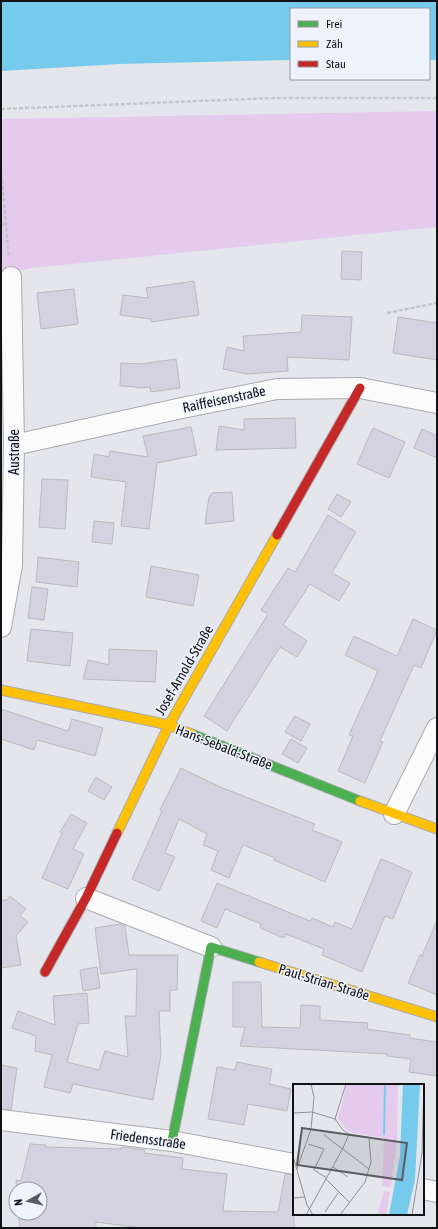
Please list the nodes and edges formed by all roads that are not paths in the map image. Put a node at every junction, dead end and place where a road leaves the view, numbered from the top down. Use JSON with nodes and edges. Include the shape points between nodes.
{"nodes":[{"id":1,"x":11,"y":277,"type":"road end"},
{"id":2,"x":360,"y":388,"type":"junction"},
{"id":3,"x":437,"y":403,"type":"edge"},
{"id":4,"x":14,"y":445,"type":"junction"},
{"id":5,"x":1,"y":627,"type":"edge"},
{"id":6,"x":1,"y":690,"type":"edge"},
{"id":7,"x":169,"y":725,"type":"junction"},
{"id":8,"x":437,"y":728,"type":"edge"},
{"id":9,"x":394,"y":814,"type":"junction"},
{"id":10,"x":437,"y":829,"type":"edge"},
{"id":11,"x":86,"y":898,"type":"junction"},
{"id":12,"x":211,"y":947,"type":"junction"},
{"id":13,"x":45,"y":972,"type":"dead end"},
{"id":14,"x":437,"y":1017,"type":"edge"},
{"id":15,"x":1,"y":1120,"type":"edge"},
{"id":16,"x":172,"y":1141,"type":"junction"},
{"id":17,"x":293,"y":1164,"type":"edge"},
{"id":18,"x":424,"y":1189,"type":"edge"},
{"id":19,"x":437,"y":1192,"type":"edge"}],
"edges":[{"from":1,"to":4,"type":"street","name":"Austraße"},
{"from":2,"to":3,"type":"street","name":"Raiffeisenstraße"},
{"from":2,"to":4,"type":"street","name":"Raiffeisenstraße","via":[[276,389]]},
{"from":2,"to":7,"type":"street","name":"Josef-Arnold-Straße"},
{"from":4,"to":5,"type":"street","name":"Austraße","via":[[12,565]]},
{"from":6,"to":7,"type":"street","name":"Hans-Sebald-Straße"},
{"from":7,"to":9,"type":"street","name":"Hans-Sebald-Straße"},
{"from":7,"to":11,"type":"street","name":"Josef-Arnold-Straße"},
{"from":8,"to":9,"type":"street"},
{"from":9,"to":10,"type":"street","name":"Hans-Sebald-Straße"},
{"from":11,"to":12,"type":"street","name":"Paul-Strian-Straße"},
{"from":11,"to":13,"type":"street","name":"Josef-Arnold-Straße"},
{"from":12,"to":14,"type":"street","name":"Paul-Strian-Straße"},
{"from":12,"to":16,"type":"street"},
{"from":15,"to":16,"type":"street","name":"Friedensstraße"},
{"from":16,"to":17,"type":"street","name":"Friedensstraße"},
{"from":18,"to":19,"type":"street"}]}
